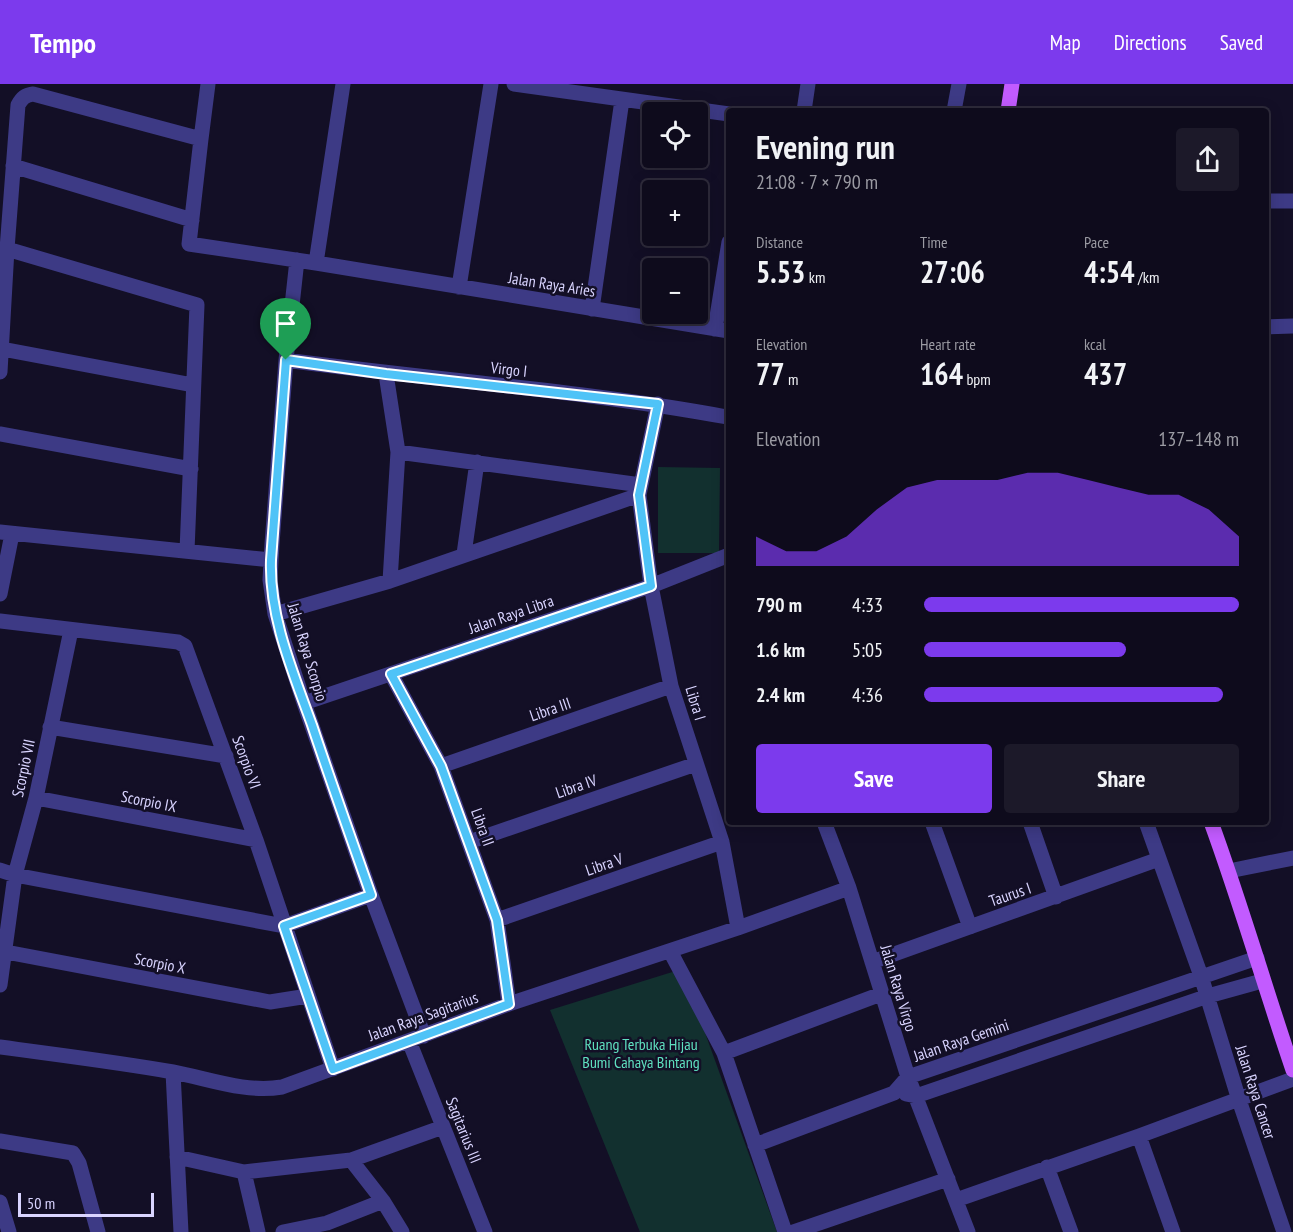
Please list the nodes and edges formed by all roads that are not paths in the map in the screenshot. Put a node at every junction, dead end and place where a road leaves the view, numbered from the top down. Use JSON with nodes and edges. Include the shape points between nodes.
{"nodes":[{"id":1,"x":208,"y":84,"type":"edge"},
{"id":2,"x":343,"y":84,"type":"edge"},
{"id":3,"x":491,"y":84,"type":"edge"},
{"id":4,"x":514,"y":84,"type":"edge"},
{"id":5,"x":808,"y":84,"type":"edge"},
{"id":6,"x":958,"y":84,"type":"edge"},
{"id":7,"x":1012,"y":84,"type":"edge"},
{"id":8,"x":553,"y":87,"type":"edge"},
{"id":9,"x":622,"y":100,"type":"junction"},
{"id":10,"x":804,"y":108,"type":"edge"},
{"id":11,"x":954,"y":108,"type":"edge"},
{"id":12,"x":1008,"y":108,"type":"edge"},
{"id":13,"x":726,"y":114,"type":"edge"},
{"id":14,"x":201,"y":139,"type":"junction"},
{"id":15,"x":13,"y":166,"type":"junction"},
{"id":16,"x":1269,"y":201,"type":"edge"},
{"id":17,"x":1293,"y":201,"type":"edge"},
{"id":18,"x":192,"y":220,"type":"junction"},
{"id":19,"x":7,"y":249,"type":"junction"},
{"id":20,"x":297,"y":260,"type":"junction"},
{"id":21,"x":316,"y":262,"type":"junction"},
{"id":22,"x":726,"y":280,"type":"edge"},
{"id":23,"x":459,"y":287,"type":"junction"},
{"id":24,"x":592,"y":309,"type":"junction"},
{"id":25,"x":1293,"y":326,"type":"edge"},
{"id":26,"x":1269,"y":327,"type":"edge"},
{"id":27,"x":722,"y":330,"type":"edge"},
{"id":28,"x":2,"y":349,"type":"junction"},
{"id":29,"x":286,"y":360,"type":"junction"},
{"id":30,"x":0,"y":372,"type":"edge"},
{"id":31,"x":386,"y":374,"type":"junction"},
{"id":32,"x":193,"y":385,"type":"junction"},
{"id":33,"x":658,"y":404,"type":"junction"},
{"id":34,"x":726,"y":416,"type":"edge"},
{"id":35,"x":0,"y":434,"type":"edge"},
{"id":36,"x":398,"y":452,"type":"junction"},
{"id":37,"x":477,"y":462,"type":"junction"},
{"id":38,"x":191,"y":469,"type":"junction"},
{"id":39,"x":640,"y":490,"type":"junction"},
{"id":40,"x":6,"y":533,"type":"edge"},
{"id":41,"x":188,"y":551,"type":"junction"},
{"id":42,"x":464,"y":554,"type":"junction"},
{"id":43,"x":726,"y":556,"type":"edge"},
{"id":44,"x":271,"y":560,"type":"junction"},
{"id":45,"x":390,"y":581,"type":"junction"},
{"id":46,"x":651,"y":586,"type":"junction"},
{"id":47,"x":0,"y":594,"type":"edge"},
{"id":48,"x":275,"y":614,"type":"junction"},
{"id":49,"x":0,"y":621,"type":"edge"},
{"id":50,"x":71,"y":630,"type":"junction"},
{"id":51,"x":391,"y":674,"type":"junction"},
{"id":52,"x":671,"y":686,"type":"junction"},
{"id":53,"x":304,"y":703,"type":"junction"},
{"id":54,"x":50,"y":727,"type":"junction"},
{"id":55,"x":226,"y":756,"type":"junction"},
{"id":56,"x":696,"y":764,"type":"junction"},
{"id":57,"x":441,"y":766,"type":"junction"},
{"id":58,"x":36,"y":798,"type":"junction"},
{"id":59,"x":825,"y":825,"type":"edge"},
{"id":60,"x":933,"y":825,"type":"edge"},
{"id":61,"x":1031,"y":825,"type":"edge"},
{"id":62,"x":1147,"y":825,"type":"edge"},
{"id":63,"x":1212,"y":825,"type":"edge"},
{"id":64,"x":256,"y":840,"type":"junction"},
{"id":65,"x":469,"y":842,"type":"junction"},
{"id":66,"x":722,"y":842,"type":"junction"},
{"id":67,"x":1159,"y":858,"type":"junction"},
{"id":68,"x":1293,"y":858,"type":"edge"},
{"id":69,"x":1229,"y":871,"type":"junction"},
{"id":70,"x":7,"y":872,"type":"edge"},
{"id":71,"x":849,"y":888,"type":"junction"},
{"id":72,"x":371,"y":895,"type":"junction"},
{"id":73,"x":1056,"y":897,"type":"junction"},
{"id":74,"x":497,"y":920,"type":"junction"},
{"id":75,"x":284,"y":926,"type":"junction"},
{"id":76,"x":970,"y":927,"type":"junction"},
{"id":77,"x":738,"y":928,"type":"junction"},
{"id":78,"x":670,"y":951,"type":"junction"},
{"id":79,"x":6,"y":952,"type":"junction"},
{"id":80,"x":1257,"y":958,"type":"junction"},
{"id":81,"x":872,"y":962,"type":"junction"},
{"id":82,"x":1201,"y":976,"type":"junction"},
{"id":83,"x":1262,"y":981,"type":"junction"},
{"id":84,"x":0,"y":985,"type":"edge"},
{"id":85,"x":881,"y":994,"type":"junction"},
{"id":86,"x":308,"y":996,"type":"junction"},
{"id":87,"x":1208,"y":996,"type":"junction"},
{"id":88,"x":509,"y":1004,"type":"junction"},
{"id":89,"x":424,"y":1036,"type":"junction"},
{"id":90,"x":409,"y":1041,"type":"junction"},
{"id":91,"x":0,"y":1047,"type":"edge"},
{"id":92,"x":724,"y":1053,"type":"junction"},
{"id":93,"x":333,"y":1069,"type":"junction"},
{"id":94,"x":1293,"y":1070,"type":"edge"},
{"id":95,"x":173,"y":1072,"type":"junction"},
{"id":96,"x":909,"y":1077,"type":"junction"},
{"id":97,"x":1293,"y":1079,"type":"edge"},
{"id":98,"x":894,"y":1093,"type":"junction"},
{"id":99,"x":916,"y":1096,"type":"junction"},
{"id":100,"x":1239,"y":1100,"type":"junction"},
{"id":101,"x":443,"y":1127,"type":"junction"},
{"id":102,"x":1139,"y":1136,"type":"junction"},
{"id":103,"x":0,"y":1142,"type":"edge"},
{"id":104,"x":755,"y":1145,"type":"junction"},
{"id":105,"x":177,"y":1157,"type":"junction"},
{"id":106,"x":351,"y":1160,"type":"junction"},
{"id":107,"x":1047,"y":1167,"type":"junction"},
{"id":108,"x":244,"y":1172,"type":"junction"},
{"id":109,"x":948,"y":1179,"type":"junction"},
{"id":110,"x":956,"y":1200,"type":"junction"},
{"id":111,"x":0,"y":1202,"type":"edge"},
{"id":112,"x":383,"y":1202,"type":"junction"},
{"id":113,"x":9,"y":1232,"type":"edge"},
{"id":114,"x":98,"y":1232,"type":"edge"},
{"id":115,"x":181,"y":1232,"type":"edge"},
{"id":116,"x":258,"y":1232,"type":"edge"},
{"id":117,"x":283,"y":1232,"type":"edge"},
{"id":118,"x":402,"y":1232,"type":"edge"},
{"id":119,"x":485,"y":1232,"type":"edge"},
{"id":120,"x":785,"y":1232,"type":"edge"},
{"id":121,"x":793,"y":1232,"type":"edge"},
{"id":122,"x":968,"y":1232,"type":"edge"},
{"id":123,"x":1071,"y":1232,"type":"edge"},
{"id":124,"x":1173,"y":1232,"type":"edge"},
{"id":125,"x":1284,"y":1232,"type":"edge"}],
"edges":[{"from":1,"to":14,"type":"street"},
{"from":2,"to":21,"type":"street"},
{"from":3,"to":23,"type":"street"},
{"from":4,"to":8,"type":"street"},
{"from":5,"to":10,"type":"street"},
{"from":6,"to":11,"type":"street"},
{"from":7,"to":12,"type":"main road"},
{"from":8,"to":9,"type":"street"},
{"from":9,"to":13,"type":"street"},
{"from":9,"to":24,"type":"street"},
{"from":14,"to":15,"type":"street","via":[[26,95],[18,105]]},
{"from":14,"to":18,"type":"street"},
{"from":15,"to":18,"type":"street"},
{"from":15,"to":19,"type":"street"},
{"from":16,"to":17,"type":"street"},
{"from":18,"to":20,"type":"street","name":"Jalan Raya Aries","via":[[189,244]]},
{"from":19,"to":28,"type":"street"},
{"from":19,"to":32,"type":"street","via":[[197,305]]},
{"from":20,"to":21,"type":"street","name":"Jalan Raya Aries"},
{"from":20,"to":29,"type":"street","name":"Jalan Raya Scorpio"},
{"from":21,"to":23,"type":"street","name":"Jalan Raya Aries"},
{"from":22,"to":27,"type":"street"},
{"from":23,"to":24,"type":"street","name":"Jalan Raya Aries"},
{"from":24,"to":27,"type":"street","name":"Jalan Raya Aries"},
{"from":25,"to":26,"type":"street"},
{"from":28,"to":30,"type":"street"},
{"from":28,"to":32,"type":"street"},
{"from":29,"to":31,"type":"street","name":"Virgo I"},
{"from":29,"to":44,"type":"street","name":"Jalan Raya Scorpio"},
{"from":31,"to":33,"type":"street","name":"Virgo I"},
{"from":31,"to":36,"type":"street"},
{"from":32,"to":38,"type":"street"},
{"from":33,"to":34,"type":"street","name":"Virgo I"},
{"from":33,"to":39,"type":"street"},
{"from":35,"to":38,"type":"street"},
{"from":36,"to":37,"type":"street"},
{"from":36,"to":45,"type":"street"},
{"from":37,"to":39,"type":"street"},
{"from":37,"to":42,"type":"street"},
{"from":38,"to":41,"type":"street"},
{"from":39,"to":42,"type":"street"},
{"from":39,"to":46,"type":"street","name":"Libra I"},
{"from":40,"to":41,"type":"street"},
{"from":40,"to":47,"type":"street"},
{"from":41,"to":44,"type":"street"},
{"from":42,"to":45,"type":"street"},
{"from":43,"to":46,"type":"street","name":"Jalan Raya Libra"},
{"from":44,"to":48,"type":"street","name":"Jalan Raya Scorpio"},
{"from":45,"to":48,"type":"street"},
{"from":46,"to":51,"type":"street","name":"Jalan Raya Libra"},
{"from":46,"to":52,"type":"street","name":"Libra I"},
{"from":48,"to":53,"type":"street","name":"Jalan Raya Scorpio"},
{"from":49,"to":50,"type":"street","name":"Scorpio VI"},
{"from":50,"to":54,"type":"street","name":"Scorpio VII"},
{"from":50,"to":55,"type":"street","name":"Scorpio VI","via":[[185,646]]},
{"from":51,"to":53,"type":"street","name":"Jalan Raya Libra"},
{"from":51,"to":57,"type":"street","name":"Libra II"},
{"from":52,"to":56,"type":"street","name":"Libra I"},
{"from":52,"to":57,"type":"street","name":"Libra III"},
{"from":53,"to":72,"type":"street","name":"Jalan Raya Scorpio"},
{"from":54,"to":55,"type":"street"},
{"from":54,"to":58,"type":"street","name":"Scorpio VII"},
{"from":55,"to":64,"type":"street","name":"Scorpio VI"},
{"from":56,"to":65,"type":"street","name":"Libra IV"},
{"from":56,"to":66,"type":"street","name":"Libra I"},
{"from":57,"to":65,"type":"street","name":"Libra II"},
{"from":58,"to":64,"type":"street","name":"Scorpio IX"},
{"from":58,"to":70,"type":"street","name":"Scorpio VII"},
{"from":59,"to":71,"type":"street","name":"Jalan Raya Virgo"},
{"from":60,"to":76,"type":"street"},
{"from":61,"to":73,"type":"street"},
{"from":62,"to":67,"type":"street","name":"Jalan Raya Cancer"},
{"from":63,"to":69,"type":"main road"},
{"from":64,"to":75,"type":"street","name":"Scorpio VI"},
{"from":65,"to":74,"type":"street","name":"Libra II"},
{"from":66,"to":74,"type":"street","name":"Libra V"},
{"from":66,"to":77,"type":"street","name":"Libra I"},
{"from":67,"to":73,"type":"street","name":"Taurus I"},
{"from":67,"to":82,"type":"street","name":"Jalan Raya Cancer"},
{"from":68,"to":69,"type":"street"},
{"from":69,"to":80,"type":"main road"},
{"from":70,"to":75,"type":"street"},
{"from":70,"to":79,"type":"street","name":"Scorpio VII"},
{"from":71,"to":77,"type":"street","name":"Jalan Raya Sagitarius"},
{"from":71,"to":81,"type":"street","name":"Jalan Raya Virgo"},
{"from":72,"to":75,"type":"street"},
{"from":72,"to":89,"type":"street","name":"Jalan Raya Scorpio"},
{"from":73,"to":76,"type":"street","name":"Taurus I"},
{"from":74,"to":88,"type":"street","name":"Libra II"},
{"from":75,"to":86,"type":"street","name":"Scorpio VI"},
{"from":76,"to":81,"type":"street","name":"Taurus I"},
{"from":77,"to":78,"type":"street","name":"Jalan Raya Sagitarius"},
{"from":78,"to":88,"type":"street","name":"Jalan Raya Sagitarius"},
{"from":78,"to":92,"type":"street"},
{"from":79,"to":84,"type":"street","name":"Scorpio VII"},
{"from":79,"to":86,"type":"street","name":"Scorpio X","via":[[270,1002]]},
{"from":80,"to":82,"type":"street","name":"Jalan Raya Gemini"},
{"from":80,"to":83,"type":"main road"},
{"from":81,"to":85,"type":"street","name":"Jalan Raya Virgo"},
{"from":82,"to":87,"type":"street","name":"Jalan Raya Cancer"},
{"from":82,"to":96,"type":"street","name":"Jalan Raya Gemini"},
{"from":83,"to":87,"type":"street"},
{"from":83,"to":94,"type":"main road"},
{"from":85,"to":92,"type":"street"},
{"from":85,"to":96,"type":"street","name":"Jalan Raya Virgo"},
{"from":86,"to":93,"type":"street","name":"Scorpio VI"},
{"from":87,"to":99,"type":"street"},
{"from":87,"to":100,"type":"street","name":"Jalan Raya Cancer"},
{"from":88,"to":89,"type":"street","name":"Jalan Raya Sagitarius"},
{"from":89,"to":90,"type":"street","name":"Jalan Raya Sagitarius"},
{"from":90,"to":93,"type":"street","name":"Jalan Raya Sagitarius"},
{"from":90,"to":101,"type":"street","name":"Sagitarius III"},
{"from":91,"to":95,"type":"street","name":"Jalan Raya Sagitarius"},
{"from":92,"to":104,"type":"street"},
{"from":93,"to":95,"type":"street","name":"Jalan Raya Sagitarius","via":[[266,1090]]},
{"from":95,"to":105,"type":"street"},
{"from":96,"to":98,"type":"street","name":"Jalan Raya Gemini"},
{"from":96,"to":99,"type":"street","name":"Jalan Raya Virgo"},
{"from":97,"to":100,"type":"street"},
{"from":98,"to":99,"type":"street"},
{"from":98,"to":104,"type":"street"},
{"from":99,"to":109,"type":"street","name":"Jalan Raya Virgo"},
{"from":100,"to":102,"type":"street"},
{"from":100,"to":125,"type":"street","name":"Jalan Raya Cancer"},
{"from":101,"to":106,"type":"street"},
{"from":101,"to":119,"type":"street","name":"Sagitarius III"},
{"from":102,"to":107,"type":"street"},
{"from":102,"to":124,"type":"street"},
{"from":103,"to":114,"type":"street","via":[[73,1153]]},
{"from":104,"to":120,"type":"street"},
{"from":105,"to":108,"type":"street"},
{"from":105,"to":115,"type":"street"},
{"from":106,"to":108,"type":"street"},
{"from":106,"to":112,"type":"street"},
{"from":107,"to":110,"type":"street"},
{"from":107,"to":123,"type":"street"},
{"from":108,"to":116,"type":"street"},
{"from":109,"to":110,"type":"street","name":"Jalan Raya Virgo"},
{"from":109,"to":121,"type":"street"},
{"from":110,"to":122,"type":"street","name":"Jalan Raya Virgo"},
{"from":111,"to":113,"type":"street"},
{"from":112,"to":117,"type":"street","via":[[327,1223]]},
{"from":112,"to":118,"type":"street"}]}
